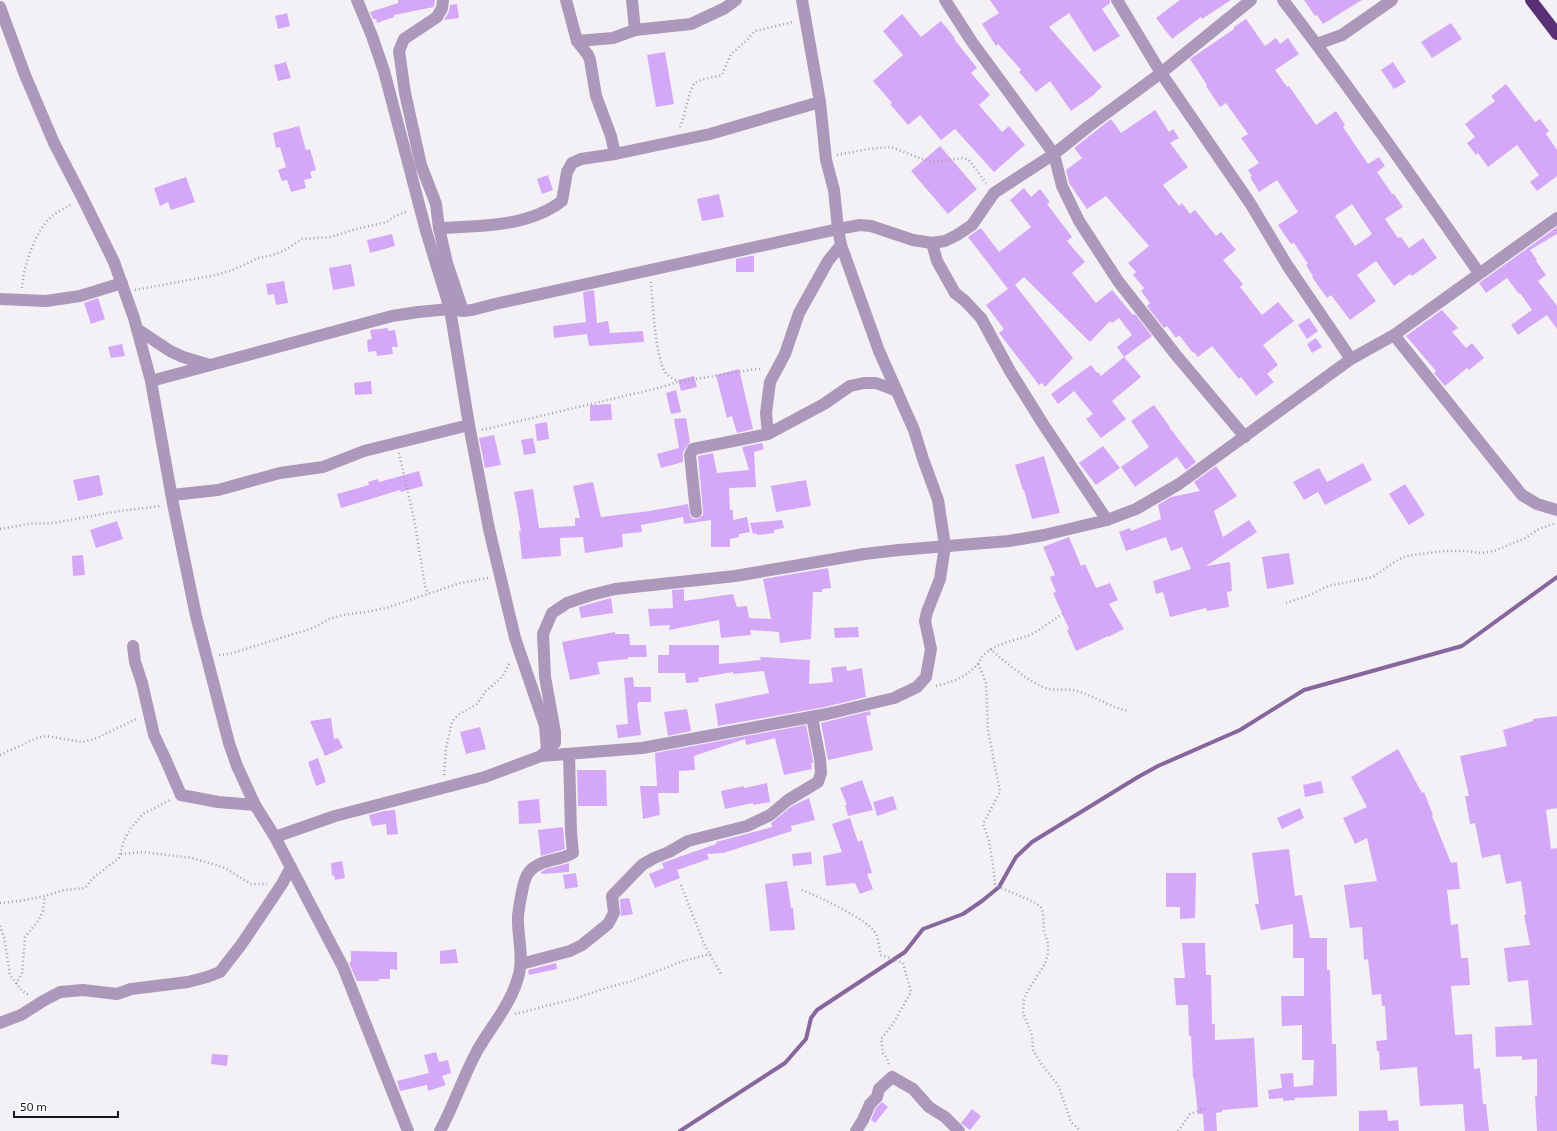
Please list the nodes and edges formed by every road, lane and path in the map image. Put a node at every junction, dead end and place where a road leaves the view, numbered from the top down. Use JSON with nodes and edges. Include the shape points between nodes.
{"nodes":[{"id":1,"x":357,"y":0,"type":"edge"},
{"id":2,"x":443,"y":0,"type":"edge"},
{"id":3,"x":566,"y":0,"type":"edge"},
{"id":4,"x":632,"y":0,"type":"edge"},
{"id":5,"x":736,"y":0,"type":"edge"},
{"id":6,"x":802,"y":0,"type":"edge"},
{"id":7,"x":945,"y":0,"type":"edge"},
{"id":8,"x":1117,"y":0,"type":"edge"},
{"id":9,"x":1251,"y":0,"type":"edge"},
{"id":10,"x":1283,"y":0,"type":"edge"},
{"id":11,"x":1392,"y":0,"type":"edge"},
{"id":12,"x":1531,"y":0,"type":"edge"},
{"id":13,"x":0,"y":7,"type":"edge"},
{"id":14,"x":805,"y":18,"type":"junction"},
{"id":15,"x":635,"y":30,"type":"junction"},
{"id":16,"x":1557,"y":34,"type":"edge"},
{"id":17,"x":577,"y":41,"type":"junction"},
{"id":18,"x":1317,"y":44,"type":"junction"},
{"id":19,"x":1161,"y":73,"type":"junction"},
{"id":20,"x":820,"y":102,"type":"junction"},
{"id":21,"x":672,"y":143,"type":"junction"},
{"id":22,"x":615,"y":154,"type":"junction"},
{"id":23,"x":1054,"y":154,"type":"junction"},
{"id":24,"x":826,"y":160,"type":"junction"},
{"id":25,"x":994,"y":193,"type":"junction"},
{"id":26,"x":83,"y":199,"type":"junction"},
{"id":27,"x":420,"y":208,"type":"junction"},
{"id":28,"x":1557,"y":218,"type":"edge"},
{"id":29,"x":439,"y":228,"type":"junction"},
{"id":30,"x":838,"y":229,"type":"junction"},
{"id":31,"x":932,"y":244,"type":"junction"},
{"id":32,"x":841,"y":245,"type":"junction"},
{"id":33,"x":650,"y":270,"type":"junction"},
{"id":34,"x":1479,"y":273,"type":"junction"},
{"id":35,"x":124,"y":287,"type":"junction"},
{"id":36,"x":0,"y":299,"type":"edge"},
{"id":37,"x":22,"y":301,"type":"junction"},
{"id":38,"x":450,"y":308,"type":"junction"},
{"id":39,"x":464,"y":311,"type":"junction"},
{"id":40,"x":137,"y":329,"type":"junction"},
{"id":41,"x":1394,"y":335,"type":"junction"},
{"id":42,"x":1351,"y":359,"type":"junction"},
{"id":43,"x":210,"y":365,"type":"junction"},
{"id":44,"x":775,"y":371,"type":"junction"},
{"id":45,"x":152,"y":381,"type":"junction"},
{"id":46,"x":678,"y":382,"type":"junction"},
{"id":47,"x":897,"y":391,"type":"junction"},
{"id":48,"x":470,"y":429,"type":"junction"},
{"id":49,"x":768,"y":434,"type":"junction"},
{"id":50,"x":1245,"y":437,"type":"junction"},
{"id":51,"x":397,"y":443,"type":"junction"},
{"id":52,"x":172,"y":500,"type":"junction"},
{"id":53,"x":1557,"y":510,"type":"edge"},
{"id":54,"x":696,"y":512,"type":"dead end"},
{"id":55,"x":1107,"y":520,"type":"junction"},
{"id":56,"x":1557,"y":522,"type":"edge"},
{"id":57,"x":0,"y":529,"type":"edge"},
{"id":58,"x":945,"y":546,"type":"junction"},
{"id":59,"x":500,"y":575,"type":"junction"},
{"id":60,"x":428,"y":594,"type":"junction"},
{"id":61,"x":1286,"y":603,"type":"dead end"},
{"id":62,"x":1064,"y":612,"type":"dead end"},
{"id":63,"x":133,"y":646,"type":"dead end"},
{"id":64,"x":990,"y":649,"type":"junction"},
{"id":65,"x":207,"y":657,"type":"junction"},
{"id":66,"x":511,"y":658,"type":"dead end"},
{"id":67,"x":978,"y":664,"type":"junction"},
{"id":68,"x":933,"y":686,"type":"dead end"},
{"id":69,"x":1129,"y":711,"type":"dead end"},
{"id":70,"x":149,"y":715,"type":"junction"},
{"id":71,"x":812,"y":717,"type":"junction"},
{"id":72,"x":544,"y":753,"type":"junction"},
{"id":73,"x":569,"y":754,"type":"junction"},
{"id":74,"x":0,"y":755,"type":"edge"},
{"id":75,"x":443,"y":788,"type":"junction"},
{"id":76,"x":181,"y":795,"type":"junction"},
{"id":77,"x":255,"y":805,"type":"junction"},
{"id":78,"x":275,"y":837,"type":"junction"},
{"id":79,"x":121,"y":854,"type":"junction"},
{"id":80,"x":291,"y":867,"type":"junction"},
{"id":81,"x":282,"y":884,"type":"junction"},
{"id":82,"x":681,"y":885,"type":"dead end"},
{"id":83,"x":802,"y":890,"type":"dead end"},
{"id":84,"x":45,"y":896,"type":"junction"},
{"id":85,"x":0,"y":903,"type":"edge"},
{"id":86,"x":0,"y":926,"type":"edge"},
{"id":87,"x":711,"y":954,"type":"junction"},
{"id":88,"x":521,"y":964,"type":"junction"},
{"id":89,"x":721,"y":974,"type":"dead end"},
{"id":90,"x":16,"y":984,"type":"junction"},
{"id":91,"x":33,"y":994,"type":"dead end"},
{"id":92,"x":497,"y":1018,"type":"junction"},
{"id":93,"x":0,"y":1023,"type":"edge"},
{"id":94,"x":892,"y":1077,"type":"junction"},
{"id":95,"x":1206,"y":1108,"type":"dead end"},
{"id":96,"x":408,"y":1131,"type":"edge"},
{"id":97,"x":440,"y":1131,"type":"edge"},
{"id":98,"x":856,"y":1131,"type":"edge"},
{"id":99,"x":959,"y":1131,"type":"edge"},
{"id":100,"x":1081,"y":1131,"type":"edge"},
{"id":101,"x":1178,"y":1131,"type":"edge"}],
"edges":[{"from":1,"to":27,"type":"street","via":[[384,71]]},
{"from":2,"to":29,"type":"street","via":[[437,17],[404,39],[399,51],[413,130],[421,165],[436,204]]},
{"from":3,"to":17,"type":"street"},
{"from":4,"to":15,"type":"street"},
{"from":5,"to":15,"type":"street","via":[[691,24]]},
{"from":6,"to":14,"type":"street"},
{"from":7,"to":23,"type":"street","via":[[972,42]]},
{"from":8,"to":19,"type":"street"},
{"from":9,"to":19,"type":"street"},
{"from":10,"to":18,"type":"street"},
{"from":11,"to":18,"type":"street","via":[[1342,35]]},
{"from":12,"to":16,"type":"highway"},
{"from":13,"to":26,"type":"street","via":[[54,143]]},
{"from":14,"to":20,"type":"street"},
{"from":14,"to":21,"type":"path","via":[[755,31],[731,54],[722,75],[694,83],[683,120]]},
{"from":15,"to":17,"type":"street","via":[[613,38]]},
{"from":17,"to":22,"type":"street","via":[[588,55],[596,96]]},
{"from":18,"to":34,"type":"street"},
{"from":19,"to":23,"type":"street"},
{"from":19,"to":42,"type":"street","via":[[1250,203],[1287,265]]},
{"from":20,"to":21,"type":"street"},
{"from":20,"to":24,"type":"street"},
{"from":21,"to":22,"type":"street"},
{"from":22,"to":29,"type":"street","via":[[581,159],[572,163],[564,179],[562,201],[534,217],[487,225]]},
{"from":23,"to":25,"type":"street"},
{"from":23,"to":50,"type":"street","via":[[1062,186],[1079,221],[1118,281]]},
{"from":24,"to":25,"type":"path","via":[[839,154],[891,147],[933,162],[963,158],[969,160]]},
{"from":24,"to":30,"type":"street","via":[[834,190]]},
{"from":25,"to":31,"type":"street","via":[[972,225],[945,241]]},
{"from":26,"to":35,"type":"street"},
{"from":26,"to":37,"type":"path","via":[[62,209],[42,227],[24,272]]},
{"from":27,"to":35,"type":"path","via":[[400,214],[387,222],[331,237],[302,239],[274,255],[258,258],[236,269],[206,277]]},
{"from":27,"to":38,"type":"street"},
{"from":28,"to":34,"type":"street"},
{"from":29,"to":39,"type":"street","via":[[447,263]]},
{"from":30,"to":31,"type":"street","via":[[871,226]]},
{"from":30,"to":32,"type":"street"},
{"from":30,"to":33,"type":"street"},
{"from":31,"to":55,"type":"street","via":[[937,261],[956,293],[980,318],[1043,424]]},
{"from":32,"to":44,"type":"street","via":[[828,261],[799,313],[785,354]]},
{"from":32,"to":47,"type":"street","via":[[879,351]]},
{"from":33,"to":39,"type":"street"},
{"from":33,"to":46,"type":"path","via":[[659,352],[664,371]]},
{"from":34,"to":41,"type":"street"},
{"from":35,"to":37,"type":"street","via":[[46,301]]},
{"from":35,"to":40,"type":"street"},
{"from":36,"to":37,"type":"street"},
{"from":38,"to":39,"type":"street"},
{"from":38,"to":43,"type":"street","via":[[392,316]]},
{"from":38,"to":48,"type":"street"},
{"from":40,"to":43,"type":"street","via":[[170,351]]},
{"from":40,"to":45,"type":"street"},
{"from":41,"to":42,"type":"street"},
{"from":41,"to":53,"type":"street","via":[[1522,495],[1537,504]]},
{"from":42,"to":50,"type":"street"},
{"from":43,"to":45,"type":"street"},
{"from":44,"to":46,"type":"path","via":[[756,369]]},
{"from":44,"to":49,"type":"street","via":[[768,396]]},
{"from":45,"to":52,"type":"street"},
{"from":46,"to":48,"type":"path","via":[[546,416]]},
{"from":47,"to":49,"type":"street","via":[[876,383],[850,386],[824,404]]},
{"from":47,"to":58,"type":"street","via":[[914,430],[938,500]]},
{"from":48,"to":51,"type":"street"},
{"from":48,"to":59,"type":"street"},
{"from":49,"to":54,"type":"street","via":[[693,449],[690,455]]},
{"from":50,"to":55,"type":"street","via":[[1152,501],[1136,510]]},
{"from":51,"to":52,"type":"street","via":[[364,451],[323,467],[280,473]]},
{"from":51,"to":60,"type":"path"},
{"from":52,"to":57,"type":"path","via":[[54,523]]},
{"from":52,"to":65,"type":"street"},
{"from":55,"to":58,"type":"street","via":[[1009,541]]},
{"from":56,"to":61,"type":"path","via":[[1494,551],[1444,551],[1406,556],[1373,578],[1328,586]]},
{"from":58,"to":71,"type":"street","via":[[940,579],[925,621],[931,649],[926,677],[917,686],[894,698]]},
{"from":58,"to":72,"type":"street","via":[[864,554],[735,576],[615,589],[567,603],[552,613],[543,634],[545,677],[555,732],[555,743]]},
{"from":59,"to":60,"type":"path"},
{"from":59,"to":72,"type":"street","via":[[515,638],[545,726]]},
{"from":60,"to":65,"type":"path","via":[[386,608],[343,615],[313,628],[229,654]]},
{"from":62,"to":64,"type":"path","via":[[1027,636]]},
{"from":63,"to":70,"type":"street"},
{"from":64,"to":67,"type":"path","via":[[981,655]]},
{"from":64,"to":69,"type":"path","via":[[1022,675],[1044,687],[1076,691],[1115,708]]},
{"from":65,"to":77,"type":"street","via":[[229,743]]},
{"from":66,"to":75,"type":"path","via":[[503,676],[486,691],[477,704],[458,715],[452,722],[446,748]]},
{"from":67,"to":68,"type":"path","via":[[968,674],[953,682]]},
{"from":67,"to":100,"type":"path","via":[[986,683],[988,730],[1000,792],[983,824],[989,841],[995,884],[1040,906],[1048,943],[1045,964],[1027,992],[1023,1012],[1032,1036],[1033,1050],[1058,1085],[1071,1122]]},
{"from":70,"to":74,"type":"path","via":[[83,742],[46,736]]},
{"from":70,"to":76,"type":"street","via":[[154,735]]},
{"from":71,"to":73,"type":"street","via":[[642,748]]},
{"from":71,"to":88,"type":"street","via":[[820,759],[821,773],[818,782],[788,800],[770,815],[747,826],[688,841],[642,865],[612,896],[614,913],[608,924],[582,945],[570,951]]},
{"from":72,"to":73,"type":"street"},
{"from":72,"to":75,"type":"street","via":[[485,777]]},
{"from":73,"to":88,"type":"street","via":[[573,853],[537,866],[525,879],[518,917]]},
{"from":75,"to":78,"type":"street","via":[[335,816]]},
{"from":76,"to":77,"type":"street"},
{"from":76,"to":79,"type":"path","via":[[143,814],[124,840]]},
{"from":77,"to":78,"type":"street"},
{"from":78,"to":80,"type":"street"},
{"from":79,"to":81,"type":"path","via":[[143,852],[192,858],[225,868],[251,884]]},
{"from":79,"to":84,"type":"path","via":[[85,888],[64,890]]},
{"from":80,"to":81,"type":"street"},
{"from":80,"to":96,"type":"street","via":[[343,967]]},
{"from":81,"to":93,"type":"street","via":[[220,972],[188,982],[131,989],[117,994],[82,990],[60,992],[21,1015]]},
{"from":82,"to":87,"type":"path","via":[[705,946]]},
{"from":83,"to":94,"type":"path","via":[[832,903],[872,928],[877,936],[881,955],[903,963],[911,992],[893,1024],[881,1039]]},
{"from":84,"to":85,"type":"path"},
{"from":84,"to":90,"type":"path","via":[[39,920],[25,937],[22,973]]},
{"from":86,"to":90,"type":"path","via":[[10,974]]},
{"from":87,"to":89,"type":"path"},
{"from":87,"to":92,"type":"path","via":[[683,961],[632,981],[577,998]]},
{"from":88,"to":92,"type":"street","via":[[515,987]]},
{"from":90,"to":91,"type":"path","via":[[27,994]]},
{"from":92,"to":97,"type":"street","via":[[477,1052]]},
{"from":94,"to":98,"type":"street","via":[[879,1089],[877,1097],[870,1104]]},
{"from":94,"to":99,"type":"street","via":[[913,1089],[929,1107],[945,1117]]},
{"from":95,"to":101,"type":"path","via":[[1190,1114]]}]}
